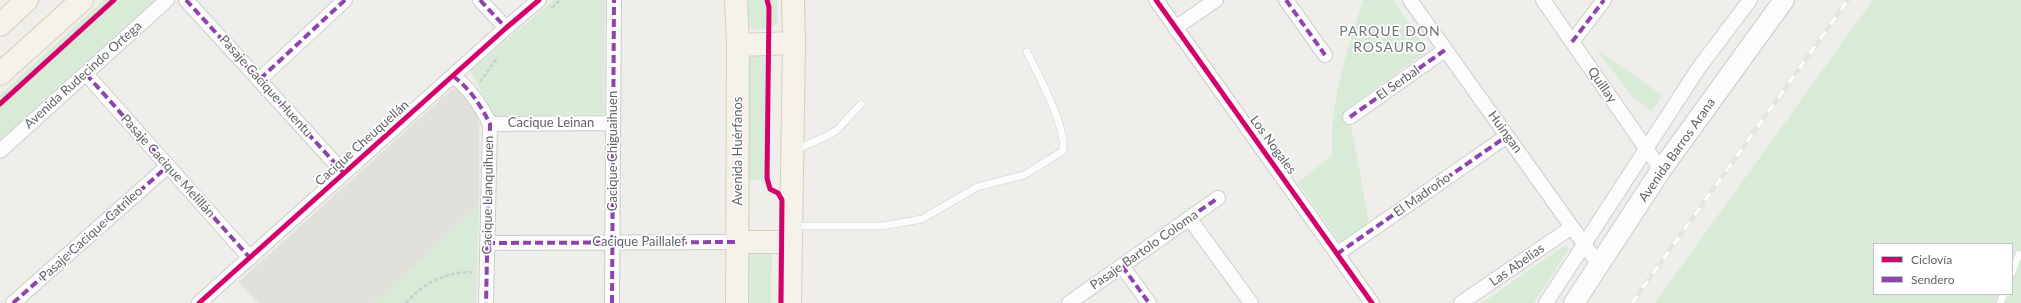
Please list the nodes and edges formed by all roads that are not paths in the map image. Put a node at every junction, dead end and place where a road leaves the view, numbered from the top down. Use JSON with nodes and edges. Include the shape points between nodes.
{"nodes":[{"id":1,"x":62,"y":0,"type":"edge"},
{"id":2,"x":82,"y":0,"type":"edge"},
{"id":3,"x":167,"y":0,"type":"edge"},
{"id":4,"x":186,"y":0,"type":"edge"},
{"id":5,"x":345,"y":0,"type":"edge"},
{"id":6,"x":480,"y":0,"type":"edge"},
{"id":7,"x":539,"y":0,"type":"edge"},
{"id":8,"x":614,"y":0,"type":"edge"},
{"id":9,"x":736,"y":0,"type":"edge"},
{"id":10,"x":793,"y":0,"type":"edge"},
{"id":11,"x":1156,"y":0,"type":"edge"},
{"id":12,"x":1216,"y":0,"type":"edge"},
{"id":13,"x":1286,"y":0,"type":"edge"},
{"id":14,"x":1410,"y":0,"type":"edge"},
{"id":15,"x":1543,"y":0,"type":"edge"},
{"id":16,"x":1604,"y":0,"type":"edge"},
{"id":17,"x":1750,"y":0,"type":"edge"},
{"id":18,"x":1784,"y":0,"type":"edge"},
{"id":19,"x":26,"y":1,"type":"edge"},
{"id":20,"x":58,"y":22,"type":"junction"},
{"id":21,"x":0,"y":25,"type":"edge"},
{"id":22,"x":506,"y":28,"type":"junction"},
{"id":23,"x":1175,"y":28,"type":"junction"},
{"id":24,"x":1572,"y":42,"type":"junction"},
{"id":25,"x":794,"y":43,"type":"junction"},
{"id":26,"x":738,"y":44,"type":"junction"},
{"id":27,"x":1446,"y":50,"type":"junction"},
{"id":28,"x":1027,"y":52,"type":"dead end"},
{"id":29,"x":1325,"y":55,"type":"dead end"},
{"id":30,"x":0,"y":74,"type":"edge"},
{"id":31,"x":86,"y":74,"type":"junction"},
{"id":32,"x":453,"y":76,"type":"junction"},
{"id":33,"x":260,"y":79,"type":"junction"},
{"id":34,"x":861,"y":104,"type":"dead end"},
{"id":35,"x":1350,"y":117,"type":"dead end"},
{"id":36,"x":613,"y":123,"type":"junction"},
{"id":37,"x":490,"y":124,"type":"junction"},
{"id":38,"x":1507,"y":136,"type":"junction"},
{"id":39,"x":1646,"y":149,"type":"junction"},
{"id":40,"x":0,"y":151,"type":"edge"},
{"id":41,"x":792,"y":151,"type":"junction"},
{"id":42,"x":168,"y":166,"type":"junction"},
{"id":43,"x":1660,"y":170,"type":"junction"},
{"id":44,"x":344,"y":173,"type":"junction"},
{"id":45,"x":1218,"y":198,"type":"dead end"},
{"id":46,"x":1189,"y":218,"type":"junction"},
{"id":47,"x":1572,"y":227,"type":"junction"},
{"id":48,"x":791,"y":234,"type":"junction"},
{"id":49,"x":612,"y":242,"type":"junction"},
{"id":50,"x":738,"y":242,"type":"junction"},
{"id":51,"x":487,"y":243,"type":"junction"},
{"id":52,"x":1584,"y":244,"type":"junction"},
{"id":53,"x":1337,"y":254,"type":"junction"},
{"id":54,"x":2019,"y":254,"type":"dead end"},
{"id":55,"x":250,"y":258,"type":"junction"},
{"id":56,"x":1599,"y":265,"type":"junction"},
{"id":57,"x":1122,"y":266,"type":"junction"},
{"id":58,"x":2013,"y":270,"type":"edge"},
{"id":59,"x":13,"y":303,"type":"edge"},
{"id":60,"x":199,"y":303,"type":"edge"},
{"id":61,"x":486,"y":303,"type":"edge"},
{"id":62,"x":612,"y":303,"type":"edge"},
{"id":63,"x":738,"y":303,"type":"edge"},
{"id":64,"x":790,"y":303,"type":"edge"},
{"id":65,"x":1069,"y":303,"type":"edge"},
{"id":66,"x":1149,"y":303,"type":"edge"},
{"id":67,"x":1251,"y":303,"type":"edge"},
{"id":68,"x":1372,"y":303,"type":"edge"},
{"id":69,"x":1461,"y":303,"type":"edge"},
{"id":70,"x":1546,"y":303,"type":"edge"},
{"id":71,"x":1574,"y":303,"type":"edge"}],
"edges":[{"from":1,"to":20,"type":"main road"},
{"from":2,"to":20,"type":"main road"},
{"from":3,"to":31,"type":"street","name":"Avenida Rudecindo Ortega"},
{"from":4,"to":33,"type":"street","name":"Pasaje Cacique Huentu"},
{"from":5,"to":33,"type":"street"},
{"from":6,"to":22,"type":"street"},
{"from":7,"to":22,"type":"street","name":"Cacique Cheuquellán"},
{"from":8,"to":36,"type":"street","name":"Cacique Chiguaihuen"},
{"from":9,"to":26,"type":"main road","name":"Avenida Huérfanos"},
{"from":10,"to":25,"type":"main road"},
{"from":11,"to":23,"type":"street","name":"Los Nogales"},
{"from":12,"to":23,"type":"street"},
{"from":13,"to":29,"type":"street"},
{"from":14,"to":27,"type":"street","name":"Huingan"},
{"from":15,"to":24,"type":"street","name":"Quillay"},
{"from":16,"to":24,"type":"street"},
{"from":17,"to":39,"type":"street","name":"Avenida Barros Arana","via":[[1698,69]]},
{"from":18,"to":43,"type":"main road","name":"Avenida Barros Arana"},
{"from":19,"to":21,"type":"main road"},
{"from":20,"to":30,"type":"main road"},
{"from":22,"to":32,"type":"street","name":"Cacique Cheuquellán"},
{"from":23,"to":53,"type":"street","name":"Los Nogales"},
{"from":24,"to":39,"type":"street","name":"Quillay"},
{"from":25,"to":26,"type":"main road"},
{"from":25,"to":41,"type":"main road"},
{"from":26,"to":50,"type":"main road","name":"Avenida Huérfanos"},
{"from":27,"to":35,"type":"street","name":"El Serbal"},
{"from":27,"to":38,"type":"street","name":"Huingan"},
{"from":28,"to":48,"type":"lane","via":[[1051,103],[1065,143],[1063,151],[1024,175],[978,187],[922,219],[882,226]]},
{"from":31,"to":40,"type":"street","name":"Avenida Rudecindo Ortega"},
{"from":31,"to":42,"type":"street","name":"Pasaje Cacique Melillán"},
{"from":32,"to":37,"type":"street","name":"Cacique Llanquihuen","via":[[478,101]]},
{"from":32,"to":44,"type":"street","name":"Cacique Cheuquellán"},
{"from":33,"to":44,"type":"street","name":"Pasaje Cacique Huentu"},
{"from":34,"to":41,"type":"lane","via":[[828,136]]},
{"from":36,"to":37,"type":"street","name":"Cacique Leinan"},
{"from":36,"to":49,"type":"street","name":"Cacique Chiguaihuen"},
{"from":37,"to":51,"type":"street","name":"Cacique Llanquihuen"},
{"from":38,"to":47,"type":"street","name":"Huingan"},
{"from":38,"to":53,"type":"street","name":"El Madroño"},
{"from":39,"to":43,"type":"street","name":"Quillay"},
{"from":39,"to":52,"type":"street","name":"Avenida Barros Arana"},
{"from":41,"to":48,"type":"main road"},
{"from":42,"to":55,"type":"street","name":"Pasaje Cacique Melillán"},
{"from":42,"to":59,"type":"street","name":"Pasaje Cacique Catrileo"},
{"from":43,"to":56,"type":"main road","name":"Avenida Barros Arana"},
{"from":44,"to":55,"type":"street","name":"Cacique Cheuquellán"},
{"from":45,"to":46,"type":"street","name":"Pasaje Bartolo Coloma"},
{"from":46,"to":57,"type":"street","name":"Pasaje Bartolo Coloma"},
{"from":46,"to":67,"type":"street"},
{"from":47,"to":52,"type":"street","name":"Huingan"},
{"from":47,"to":69,"type":"street","name":"Las Abelias"},
{"from":48,"to":50,"type":"main road","name":"Cacique Paillalef"},
{"from":48,"to":64,"type":"main road"},
{"from":49,"to":50,"type":"street","name":"Cacique Paillalef"},
{"from":49,"to":51,"type":"street","name":"Cacique Paillalef"},
{"from":49,"to":62,"type":"street","name":"Cacique Chiguaihuen"},
{"from":50,"to":63,"type":"main road","name":"Avenida Huérfanos"},
{"from":51,"to":61,"type":"street","name":"Cacique Llanquihuen"},
{"from":52,"to":56,"type":"street","name":"Huingan"},
{"from":52,"to":70,"type":"street","name":"Avenida Barros Arana"},
{"from":53,"to":68,"type":"street","name":"Los Nogales"},
{"from":54,"to":58,"type":"lane"},
{"from":55,"to":60,"type":"street","name":"Cacique Cheuquellán"},
{"from":56,"to":71,"type":"main road","name":"Avenida Barros Arana"},
{"from":57,"to":65,"type":"street","name":"Pasaje Bartolo Coloma"},
{"from":57,"to":66,"type":"street"}]}
